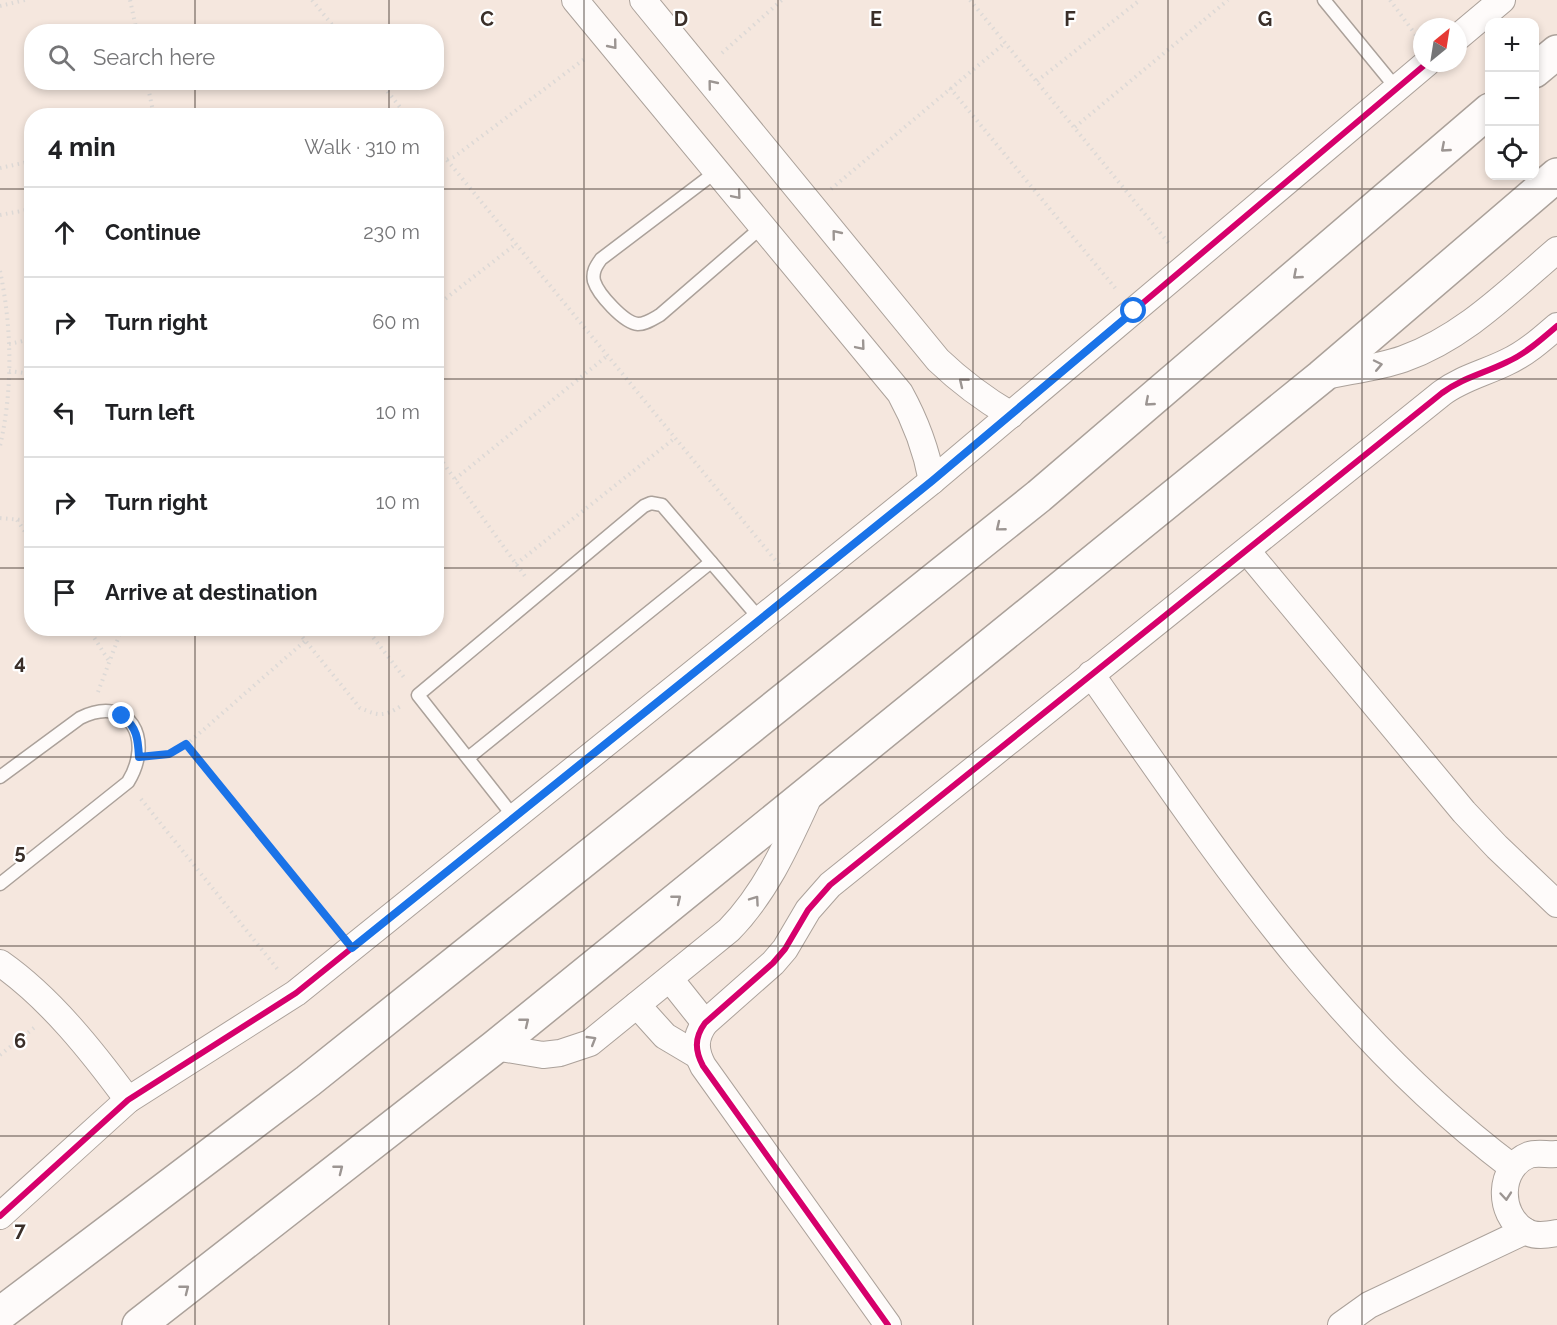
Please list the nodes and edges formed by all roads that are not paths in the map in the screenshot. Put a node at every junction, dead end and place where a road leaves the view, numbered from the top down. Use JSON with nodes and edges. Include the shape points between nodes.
{"nodes":[{"id":1,"x":576,"y":0,"type":"edge"},
{"id":2,"x":643,"y":0,"type":"edge"},
{"id":3,"x":1324,"y":0,"type":"edge"},
{"id":4,"x":1502,"y":0,"type":"edge"},
{"id":5,"x":1467,"y":29,"type":"edge"},
{"id":6,"x":1557,"y":52,"type":"edge"},
{"id":7,"x":1539,"y":67,"type":"edge"},
{"id":8,"x":1417,"y":72,"type":"edge"},
{"id":9,"x":1397,"y":89,"type":"junction"},
{"id":10,"x":1485,"y":114,"type":"edge"},
{"id":11,"x":717,"y":171,"type":"junction"},
{"id":12,"x":1557,"y":175,"type":"edge"},
{"id":13,"x":763,"y":226,"type":"junction"},
{"id":14,"x":1554,"y":258,"type":"edge"},
{"id":15,"x":1557,"y":326,"type":"edge"},
{"id":16,"x":1320,"y":377,"type":"junction"},
{"id":17,"x":1011,"y":415,"type":"junction"},
{"id":18,"x":932,"y":481,"type":"junction"},
{"id":19,"x":1247,"y":551,"type":"junction"},
{"id":20,"x":711,"y":562,"type":"junction"},
{"id":21,"x":760,"y":620,"type":"junction"},
{"id":22,"x":1090,"y":674,"type":"junction"},
{"id":23,"x":468,"y":758,"type":"junction"},
{"id":24,"x":0,"y":777,"type":"edge"},
{"id":25,"x":813,"y":789,"type":"junction"},
{"id":26,"x":514,"y":818,"type":"junction"},
{"id":27,"x":0,"y":884,"type":"edge"},
{"id":28,"x":1557,"y":904,"type":"edge"},
{"id":29,"x":0,"y":963,"type":"edge"},
{"id":30,"x":670,"y":979,"type":"junction"},
{"id":31,"x":637,"y":1005,"type":"junction"},
{"id":32,"x":705,"y":1023,"type":"junction"},
{"id":33,"x":495,"y":1047,"type":"junction"},
{"id":34,"x":697,"y":1055,"type":"junction"},
{"id":35,"x":128,"y":1100,"type":"junction"},
{"id":36,"x":1557,"y":1154,"type":"edge"},
{"id":37,"x":1512,"y":1167,"type":"junction"},
{"id":38,"x":0,"y":1215,"type":"edge"},
{"id":39,"x":1525,"y":1231,"type":"junction"},
{"id":40,"x":1557,"y":1233,"type":"edge"},
{"id":41,"x":0,"y":1314,"type":"edge"},
{"id":42,"x":139,"y":1325,"type":"edge"},
{"id":43,"x":888,"y":1325,"type":"edge"},
{"id":44,"x":1341,"y":1325,"type":"edge"}],
"edges":[{"from":1,"to":11,"type":"street","one_way":true},
{"from":17,"to":2,"type":"street","one_way":true,"via":[[960,381],[938,360]]},
{"from":3,"to":9,"type":"lane"},
{"from":4,"to":5,"type":"street"},
{"from":6,"to":7,"type":"main road"},
{"from":8,"to":9,"type":"street"},
{"from":9,"to":17,"type":"street"},
{"from":10,"to":41,"type":"main road","one_way":true,"via":[[1039,496],[308,1081]]},
{"from":11,"to":13,"type":"street","one_way":true},
{"from":11,"to":13,"type":"lane","via":[[601,259],[593,273],[594,282],[622,318],[636,324],[660,315]]},
{"from":12,"to":16,"type":"main road"},
{"from":13,"to":18,"type":"street","one_way":true,"via":[[900,393],[926,450]]},
{"from":16,"to":14,"type":"street","one_way":true,"via":[[1401,360],[1429,348],[1479,317]]},
{"from":15,"to":19,"type":"street","via":[[1508,362],[1442,393]]},
{"from":16,"to":25,"type":"main road"},
{"from":17,"to":18,"type":"street"},
{"from":18,"to":21,"type":"street"},
{"from":19,"to":22,"type":"street"},
{"from":19,"to":28,"type":"street","via":[[1464,812]]},
{"from":20,"to":21,"type":"lane"},
{"from":20,"to":23,"type":"lane"},
{"from":20,"to":23,"type":"lane","via":[[662,505],[644,506],[418,695]]},
{"from":21,"to":26,"type":"street"},
{"from":22,"to":32,"type":"street","via":[[830,885],[808,910],[790,943],[773,963]]},
{"from":22,"to":37,"type":"street","via":[[1240,887],[1316,980],[1433,1103]]},
{"from":23,"to":26,"type":"lane"},
{"from":24,"to":27,"type":"lane","via":[[91,713],[110,711],[122,716],[138,736],[139,757],[128,782]]},
{"from":30,"to":25,"type":"street","one_way":true,"via":[[746,913],[776,867]]},
{"from":33,"to":25,"type":"main road","one_way":true},
{"from":26,"to":35,"type":"street","via":[[297,993]]},
{"from":29,"to":35,"type":"street","via":[[55,1011]]},
{"from":30,"to":31,"type":"street"},
{"from":30,"to":32,"type":"street"},
{"from":33,"to":31,"type":"street","one_way":true,"via":[[543,1055],[569,1051],[590,1043]]},
{"from":31,"to":34,"type":"street","via":[[664,1036]]},
{"from":32,"to":34,"type":"street","via":[[696,1042]]},
{"from":42,"to":33,"type":"main road","one_way":true},
{"from":34,"to":43,"type":"street"},
{"from":35,"to":38,"type":"street"},
{"from":36,"to":37,"type":"street","via":[[1532,1154]]},
{"from":37,"to":39,"type":"street","one_way":true,"via":[[1504,1197]]},
{"from":39,"to":40,"type":"street"},
{"from":39,"to":44,"type":"street","via":[[1369,1305]]}]}
